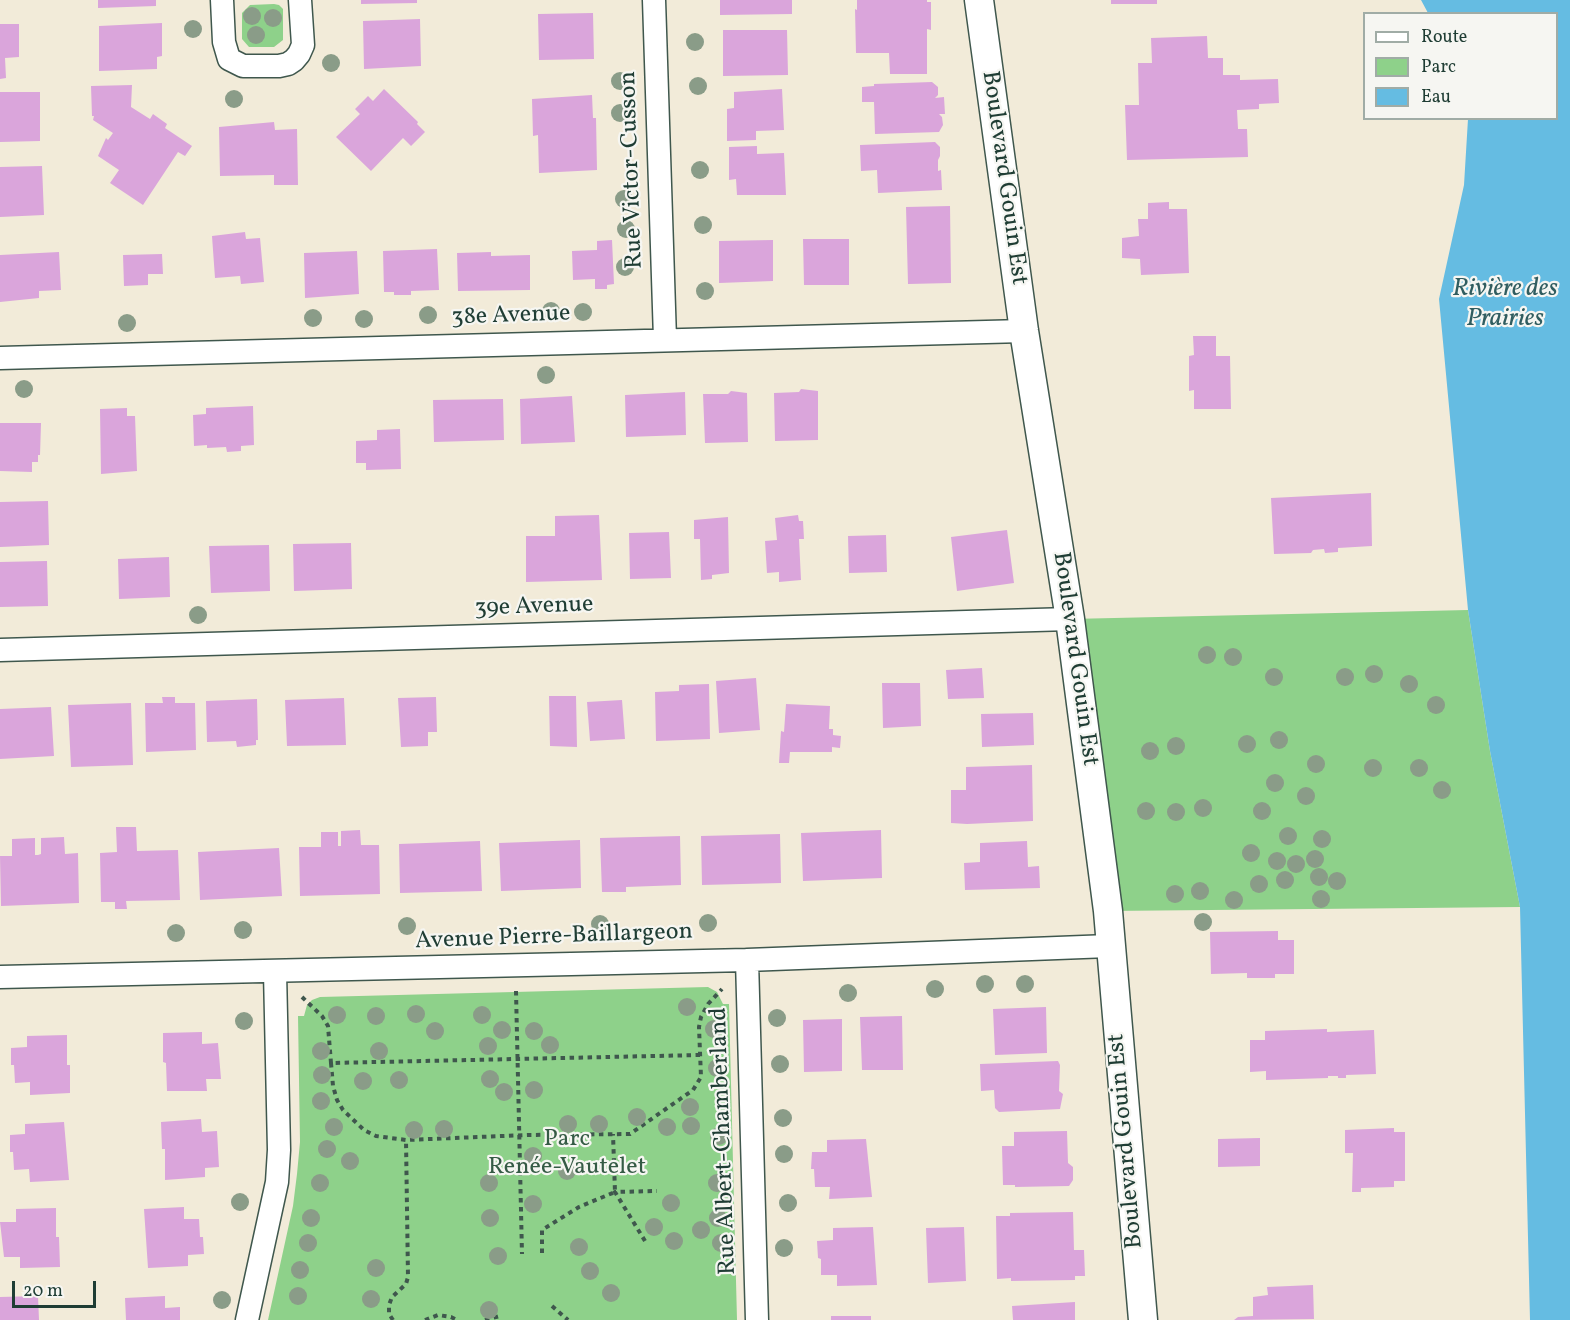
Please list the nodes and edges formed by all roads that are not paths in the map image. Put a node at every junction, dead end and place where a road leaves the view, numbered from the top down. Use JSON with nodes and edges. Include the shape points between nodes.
{"nodes":[{"id":1,"x":222,"y":0,"type":"edge"},
{"id":2,"x":300,"y":0,"type":"edge"},
{"id":3,"x":654,"y":0,"type":"edge"},
{"id":4,"x":980,"y":0,"type":"edge"},
{"id":5,"x":1024,"y":331,"type":"junction"},
{"id":6,"x":665,"y":339,"type":"junction"},
{"id":7,"x":0,"y":358,"type":"edge"},
{"id":8,"x":1070,"y":619,"type":"junction"},
{"id":9,"x":0,"y":650,"type":"edge"},
{"id":10,"x":1109,"y":946,"type":"junction"},
{"id":11,"x":747,"y":960,"type":"junction"},
{"id":12,"x":275,"y":972,"type":"junction"},
{"id":13,"x":0,"y":977,"type":"edge"},
{"id":14,"x":247,"y":1320,"type":"edge"},
{"id":15,"x":757,"y":1320,"type":"edge"},
{"id":16,"x":1143,"y":1320,"type":"edge"}],
"edges":[{"from":1,"to":2,"type":"street","via":[[229,59],[243,66],[279,66],[294,60],[303,45]]},
{"from":3,"to":6,"type":"street","name":"Rue Victor-Cusson"},
{"from":4,"to":5,"type":"street","name":"Boulevard Gouin Est"},
{"from":5,"to":6,"type":"street","name":"38e Avenue"},
{"from":5,"to":8,"type":"street","name":"Boulevard Gouin Est"},
{"from":6,"to":7,"type":"street","name":"38e Avenue"},
{"from":8,"to":9,"type":"street","name":"39e Avenue"},
{"from":8,"to":10,"type":"street","name":"Boulevard Gouin Est","via":[[1108,911]]},
{"from":10,"to":11,"type":"street","name":"Avenue Pierre-Baillargeon"},
{"from":10,"to":16,"type":"street","name":"Boulevard Gouin Est"},
{"from":11,"to":12,"type":"street","name":"Avenue Pierre-Baillargeon"},
{"from":11,"to":15,"type":"street","name":"Rue Albert-Chamberland"},
{"from":12,"to":13,"type":"street","name":"Avenue Pierre-Baillargeon"},
{"from":12,"to":14,"type":"street","via":[[277,1182]]}]}
